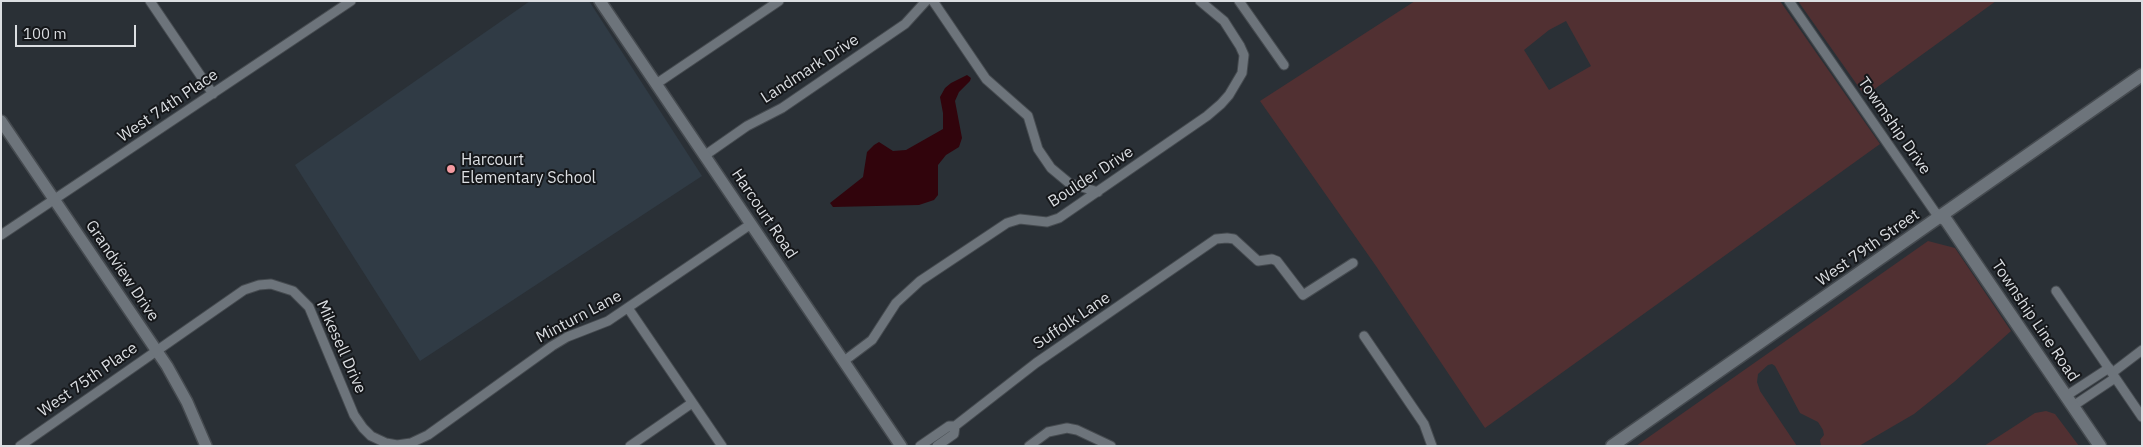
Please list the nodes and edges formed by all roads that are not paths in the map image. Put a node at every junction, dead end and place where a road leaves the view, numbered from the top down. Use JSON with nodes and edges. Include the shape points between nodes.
{"nodes":[{"id":1,"x":150,"y":1,"type":"edge"},
{"id":2,"x":351,"y":1,"type":"edge"},
{"id":3,"x":600,"y":1,"type":"edge"},
{"id":4,"x":780,"y":1,"type":"edge"},
{"id":5,"x":926,"y":1,"type":"edge"},
{"id":6,"x":933,"y":1,"type":"edge"},
{"id":7,"x":1200,"y":1,"type":"edge"},
{"id":8,"x":1240,"y":1,"type":"edge"},
{"id":9,"x":1789,"y":1,"type":"edge"},
{"id":10,"x":1284,"y":65,"type":"dead end"},
{"id":11,"x":2142,"y":76,"type":"edge"},
{"id":12,"x":656,"y":84,"type":"junction"},
{"id":13,"x":213,"y":94,"type":"junction"},
{"id":14,"x":1,"y":121,"type":"edge"},
{"id":15,"x":704,"y":156,"type":"junction"},
{"id":16,"x":1098,"y":192,"type":"junction"},
{"id":17,"x":54,"y":200,"type":"junction"},
{"id":18,"x":1941,"y":217,"type":"junction"},
{"id":19,"x":751,"y":224,"type":"junction"},
{"id":20,"x":1,"y":235,"type":"edge"},
{"id":21,"x":1353,"y":263,"type":"dead end"},
{"id":22,"x":248,"y":288,"type":"joint"},
{"id":23,"x":2056,"y":291,"type":"dead end"},
{"id":24,"x":628,"y":308,"type":"junction"},
{"id":25,"x":1364,"y":336,"type":"dead end"},
{"id":26,"x":157,"y":350,"type":"junction"},
{"id":27,"x":2142,"y":350,"type":"edge"},
{"id":28,"x":844,"y":361,"type":"junction"},
{"id":29,"x":2112,"y":373,"type":"junction"},
{"id":30,"x":2070,"y":401,"type":"junction"},
{"id":31,"x":692,"y":403,"type":"junction"},
{"id":32,"x":2142,"y":417,"type":"edge"},
{"id":33,"x":955,"y":426,"type":"junction"},
{"id":34,"x":393,"y":444,"type":"joint"},
{"id":35,"x":20,"y":446,"type":"edge"},
{"id":36,"x":206,"y":446,"type":"edge"},
{"id":37,"x":630,"y":446,"type":"edge"},
{"id":38,"x":722,"y":446,"type":"edge"},
{"id":39,"x":901,"y":446,"type":"edge"},
{"id":40,"x":920,"y":446,"type":"edge"},
{"id":41,"x":938,"y":446,"type":"edge"},
{"id":42,"x":1029,"y":446,"type":"edge"},
{"id":43,"x":1111,"y":446,"type":"edge"},
{"id":44,"x":1432,"y":446,"type":"edge"},
{"id":45,"x":1612,"y":446,"type":"edge"},
{"id":46,"x":2100,"y":446,"type":"edge"}],
"edges":[{"from":1,"to":13,"type":"street"},
{"from":2,"to":13,"type":"street","name":"West 74th Place"},
{"from":3,"to":12,"type":"street","name":"Harcourt Road"},
{"from":4,"to":12,"type":"street"},
{"from":5,"to":15,"type":"street","name":"Landmark Drive","via":[[904,24],[782,108],[747,126]]},
{"from":6,"to":16,"type":"street","via":[[986,79],[1028,116],[1038,149],[1048,166],[1069,183]]},
{"from":7,"to":16,"type":"street","name":"Boulder Drive","via":[[1228,27],[1243,50],[1245,60],[1237,82],[1213,112]]},
{"from":8,"to":10,"type":"street"},
{"from":9,"to":18,"type":"street","name":"Towmship Drive"},
{"from":11,"to":18,"type":"main road","name":"West 79th Street"},
{"from":12,"to":15,"type":"street","name":"Harcourt Road"},
{"from":13,"to":17,"type":"street","name":"West 74th Place"},
{"from":14,"to":17,"type":"street","name":"Grandview Drive"},
{"from":15,"to":19,"type":"street","name":"Harcourt Road"},
{"from":16,"to":28,"type":"street","name":"Boulder Drive","via":[[1056,220],[1020,219],[1007,223],[920,281],[896,303],[870,342]]},
{"from":17,"to":20,"type":"street","name":"West 74th Place"},
{"from":17,"to":26,"type":"street","name":"Grandview Drive"},
{"from":18,"to":30,"type":"main road","name":"Township Line Road"},
{"from":18,"to":45,"type":"main road","name":"West 79th Street"},
{"from":19,"to":24,"type":"street","name":"Minturn Lane"},
{"from":19,"to":28,"type":"street","name":"Harcourt Road"},
{"from":21,"to":33,"type":"street","name":"Suffolk Lane","via":[[1302,295],[1277,261],[1256,260],[1234,239],[1214,241],[1036,363]]},
{"from":22,"to":26,"type":"street","name":"West 75th Place"},
{"from":22,"to":34,"type":"street","name":"Mikesell Drive","via":[[279,285],[302,298],[358,422],[371,436]]},
{"from":23,"to":29,"type":"street"},
{"from":24,"to":31,"type":"street"},
{"from":24,"to":34,"type":"street","name":"Minturn Lane","via":[[608,321],[557,342],[422,439],[408,444]]},
{"from":25,"to":44,"type":"street","via":[[1424,424]]},
{"from":26,"to":35,"type":"street","name":"West 75th Place"},
{"from":26,"to":36,"type":"street","name":"Grandview Drive","via":[[184,397]]},
{"from":27,"to":29,"type":"street"},
{"from":28,"to":39,"type":"street","name":"Harcourt Road"},
{"from":29,"to":30,"type":"street"},
{"from":29,"to":32,"type":"street"},
{"from":30,"to":46,"type":"main road","name":"Township Line Road"},
{"from":31,"to":37,"type":"street"},
{"from":31,"to":38,"type":"street"},
{"from":33,"to":40,"type":"street","via":[[949,426]]},
{"from":33,"to":41,"type":"street","name":"Suffolk Lane","via":[[954,434]]},
{"from":42,"to":43,"type":"street","via":[[1048,432],[1068,428]]}]}
